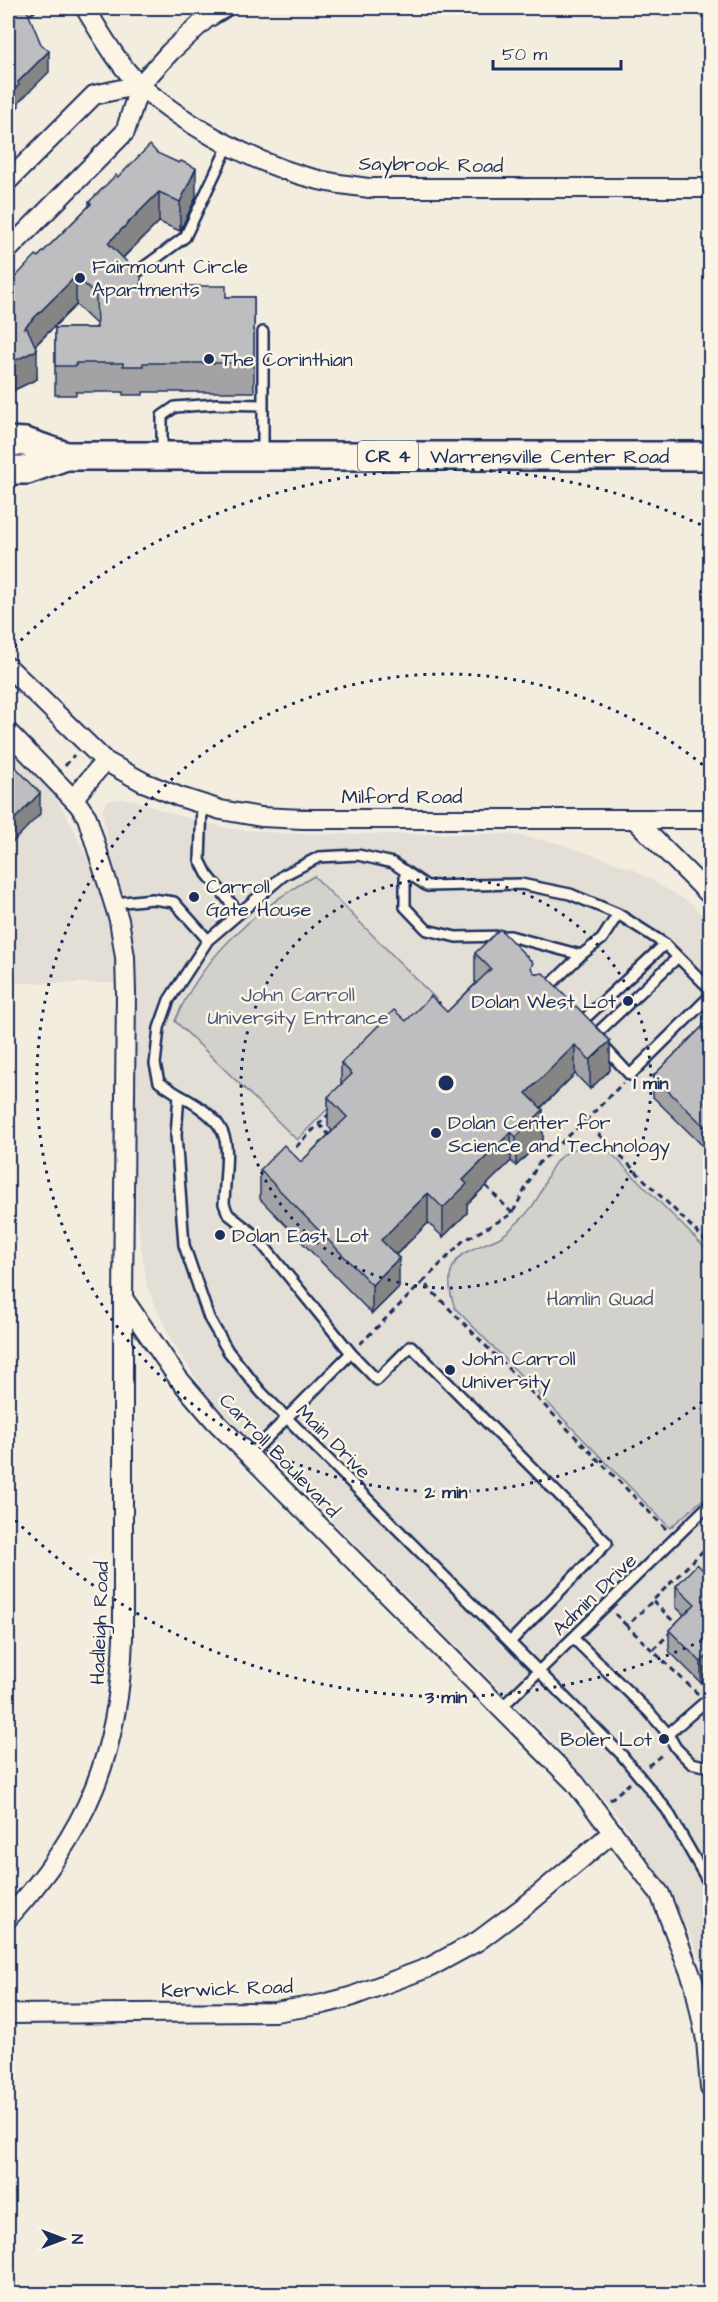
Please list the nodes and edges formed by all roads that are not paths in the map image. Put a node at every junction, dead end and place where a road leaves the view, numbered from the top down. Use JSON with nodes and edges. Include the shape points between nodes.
{"nodes":[{"id":1,"x":30,"y":8,"type":"edge"},
{"id":2,"x":85,"y":8,"type":"edge"},
{"id":3,"x":224,"y":8,"type":"edge"},
{"id":4,"x":8,"y":18,"type":"edge"},
{"id":5,"x":140,"y":85,"type":"junction"},
{"id":6,"x":229,"y":144,"type":"junction"},
{"id":7,"x":8,"y":181,"type":"edge"},
{"id":8,"x":711,"y":188,"type":"edge"},
{"id":9,"x":8,"y":250,"type":"edge"},
{"id":10,"x":136,"y":273,"type":"edge"},
{"id":11,"x":263,"y":332,"type":"dead end"},
{"id":12,"x":262,"y":405,"type":"junction"},
{"id":13,"x":8,"y":441,"type":"edge"},
{"id":14,"x":66,"y":456,"type":"junction"},
{"id":15,"x":162,"y":456,"type":"junction"},
{"id":16,"x":262,"y":456,"type":"junction"},
{"id":17,"x":711,"y":456,"type":"edge"},
{"id":18,"x":8,"y":470,"type":"edge"},
{"id":19,"x":8,"y":667,"type":"edge"},
{"id":20,"x":8,"y":732,"type":"edge"},
{"id":21,"x":105,"y":760,"type":"junction"},
{"id":22,"x":73,"y":799,"type":"junction"},
{"id":23,"x":202,"y":805,"type":"junction"},
{"id":24,"x":634,"y":819,"type":"junction"},
{"id":25,"x":711,"y":819,"type":"edge"},
{"id":26,"x":405,"y":871,"type":"junction"},
{"id":27,"x":711,"y":895,"type":"edge"},
{"id":28,"x":115,"y":903,"type":"junction"},
{"id":29,"x":239,"y":913,"type":"junction"},
{"id":30,"x":618,"y":914,"type":"junction"},
{"id":31,"x":208,"y":940,"type":"junction"},
{"id":32,"x":664,"y":944,"type":"junction"},
{"id":33,"x":581,"y":955,"type":"junction"},
{"id":34,"x":678,"y":957,"type":"junction"},
{"id":35,"x":711,"y":989,"type":"edge"},
{"id":36,"x":711,"y":996,"type":"edge"},
{"id":37,"x":538,"y":997,"type":"edge"},
{"id":38,"x":571,"y":1031,"type":"edge"},
{"id":39,"x":179,"y":1095,"type":"junction"},
{"id":40,"x":123,"y":1298,"type":"junction"},
{"id":41,"x":351,"y":1353,"type":"junction"},
{"id":42,"x":286,"y":1418,"type":"junction"},
{"id":43,"x":249,"y":1456,"type":"junction"},
{"id":44,"x":711,"y":1504,"type":"edge"},
{"id":45,"x":574,"y":1639,"type":"junction"},
{"id":46,"x":510,"y":1642,"type":"junction"},
{"id":47,"x":540,"y":1671,"type":"junction"},
{"id":48,"x":708,"y":1701,"type":"edge"},
{"id":49,"x":501,"y":1708,"type":"junction"},
{"id":50,"x":668,"y":1734,"type":"junction"},
{"id":51,"x":711,"y":1762,"type":"edge"},
{"id":52,"x":613,"y":1832,"type":"junction"},
{"id":53,"x":711,"y":1885,"type":"edge"},
{"id":54,"x":8,"y":1917,"type":"edge"},
{"id":55,"x":8,"y":2014,"type":"edge"},
{"id":56,"x":709,"y":2058,"type":"edge"},
{"id":57,"x":711,"y":2088,"type":"edge"}],
"edges":[{"from":1,"to":4,"type":"lane"},
{"from":2,"to":5,"type":"street","name":"Saybrook Road"},
{"from":3,"to":5,"type":"street","via":[[206,19]]},
{"from":5,"to":6,"type":"street","name":"Saybrook Road"},
{"from":5,"to":7,"type":"street","via":[[94,94]]},
{"from":5,"to":9,"type":"street","via":[[124,132]]},
{"from":6,"to":8,"type":"street","name":"Saybrook Road","via":[[254,159],[319,180],[369,188]]},
{"from":6,"to":10,"type":"lane","via":[[185,237]]},
{"from":11,"to":12,"type":"lane"},
{"from":12,"to":15,"type":"lane","via":[[175,407],[162,416]]},
{"from":12,"to":16,"type":"lane"},
{"from":13,"to":14,"type":"main road","name":"Warrensville Center Road","number":"CR 4","via":[[25,442]]},
{"from":14,"to":15,"type":"main road","name":"Warrensville Center Road","number":"CR 4"},
{"from":14,"to":18,"type":"main road","name":"Warrensville Center Road","number":"CR 4","via":[[27,470]]},
{"from":15,"to":16,"type":"main road","name":"Warrensville Center Road","number":"CR 4"},
{"from":16,"to":17,"type":"main road","name":"Warrensville Center Road","number":"CR 4"},
{"from":19,"to":21,"type":"street","name":"Milford Road"},
{"from":20,"to":22,"type":"street"},
{"from":21,"to":22,"type":"street"},
{"from":21,"to":23,"type":"street","name":"Milford Road","via":[[157,789]]},
{"from":22,"to":28,"type":"street","via":[[87,816]]},
{"from":23,"to":24,"type":"street","name":"Milford Road","via":[[243,814],[303,819]]},
{"from":23,"to":29,"type":"lane","via":[[200,860]]},
{"from":24,"to":25,"type":"street","name":"Milford Road"},
{"from":24,"to":27,"type":"street"},
{"from":26,"to":29,"type":"lane","via":[[393,863],[358,855],[319,857],[284,875]]},
{"from":26,"to":30,"type":"lane","via":[[427,886],[520,884],[570,894]]},
{"from":26,"to":33,"type":"lane","via":[[405,907],[427,930],[456,937],[510,936]]},
{"from":28,"to":31,"type":"lane","via":[[152,899],[174,902]]},
{"from":28,"to":40,"type":"street","via":[[126,974]]},
{"from":29,"to":31,"type":"lane"},
{"from":30,"to":32,"type":"lane"},
{"from":30,"to":33,"type":"lane","via":[[602,939]]},
{"from":31,"to":39,"type":"lane","via":[[169,1000],[159,1028],[155,1064],[159,1082]]},
{"from":32,"to":34,"type":"lane"},
{"from":32,"to":38,"type":"lane"},
{"from":33,"to":37,"type":"lane"},
{"from":34,"to":35,"type":"lane"},
{"from":34,"to":36,"type":"lane","via":[[594,1036],[630,1075]]},
{"from":39,"to":41,"type":"lane","via":[[203,1107],[225,1133],[224,1204],[228,1214],[255,1235]]},
{"from":39,"to":42,"type":"lane","name":"Main Drive","via":[[176,1135],[182,1224],[196,1284],[228,1351]]},
{"from":40,"to":43,"type":"street","name":"Carroll Boulevard","via":[[188,1390]]},
{"from":40,"to":54,"type":"street","name":"Hadleigh Road","via":[[123,1638],[121,1689],[113,1735],[90,1801],[66,1845]]},
{"from":41,"to":42,"type":"lane"},
{"from":41,"to":46,"type":"lane","via":[[377,1380],[411,1346],[608,1543]]},
{"from":42,"to":43,"type":"lane"},
{"from":42,"to":46,"type":"lane","name":"Main Drive"},
{"from":43,"to":49,"type":"street","name":"Carroll Boulevard"},
{"from":44,"to":45,"type":"lane","name":"Admin Drive"},
{"from":45,"to":47,"type":"lane","name":"Admin Drive"},
{"from":45,"to":50,"type":"lane"},
{"from":46,"to":47,"type":"lane","name":"Main Drive"},
{"from":47,"to":49,"type":"lane","name":"Admin Drive"},
{"from":47,"to":53,"type":"lane","name":"Main Drive","via":[[621,1754],[667,1810]]},
{"from":48,"to":50,"type":"lane"},
{"from":49,"to":52,"type":"street","name":"Carroll Boulevard","via":[[575,1784]]},
{"from":50,"to":51,"type":"lane","via":[[691,1763],[704,1766]]},
{"from":52,"to":55,"type":"street","name":"Kerwick Road","via":[[478,1941],[430,1967],[350,1997],[275,2012]]},
{"from":52,"to":56,"type":"street","name":"Carroll Boulevard","via":[[660,1893],[694,1983]]},
{"from":56,"to":57,"type":"street","name":"Carroll Boulevard"}]}
